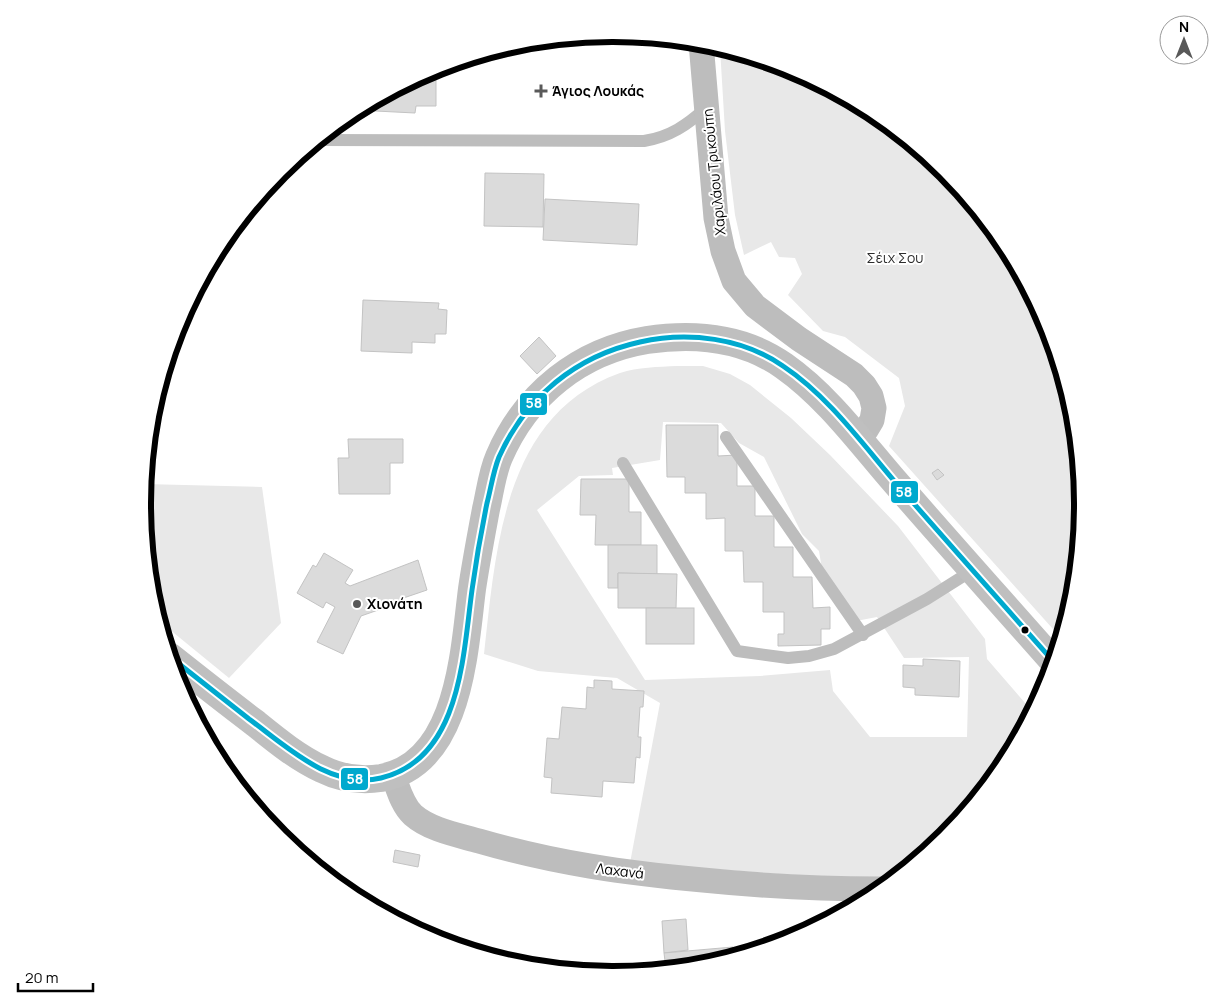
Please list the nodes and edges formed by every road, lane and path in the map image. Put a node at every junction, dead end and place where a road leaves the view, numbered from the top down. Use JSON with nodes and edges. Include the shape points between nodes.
{"nodes":[{"id":1,"x":702,"y":51,"type":"edge"},
{"id":2,"x":707,"y":108,"type":"junction"},
{"id":3,"x":329,"y":140,"type":"edge"},
{"id":4,"x":857,"y":436,"type":"junction"},
{"id":5,"x":726,"y":438,"type":"dead end"},
{"id":6,"x":623,"y":463,"type":"dead end"},
{"id":7,"x":973,"y":570,"type":"junction"},
{"id":8,"x":862,"y":635,"type":"junction"},
{"id":9,"x":1048,"y":655,"type":"edge"},
{"id":10,"x":180,"y":665,"type":"edge"},
{"id":11,"x":393,"y":775,"type":"junction"},
{"id":12,"x":866,"y":889,"type":"edge"}],
"edges":[{"from":1,"to":2,"type":"street","name":"Χαριλάου Τρικούπη"},
{"from":2,"to":3,"type":"lane","via":[[676,131],[644,141]]},
{"from":2,"to":4,"type":"street","name":"Χαριλάου Τρικούπη","via":[[716,218],[734,281],[755,306],[864,385],[874,408],[866,430]]},
{"from":4,"to":7,"type":"main road"},
{"from":4,"to":11,"type":"main road","via":[[785,366],[754,350],[712,338],[683,337],[622,345],[580,363],[549,385],[514,428],[496,464],[476,565],[462,664],[450,711],[424,753]]},
{"from":5,"to":8,"type":"lane"},
{"from":6,"to":8,"type":"lane","via":[[737,650],[788,658],[834,649]]},
{"from":7,"to":8,"type":"lane"},
{"from":7,"to":9,"type":"main road"},
{"from":10,"to":11,"type":"main road","via":[[265,732],[321,769],[357,779]]},
{"from":11,"to":12,"type":"street","name":"Λαχανά","via":[[407,808],[424,822],[556,861],[653,876]]}]}
